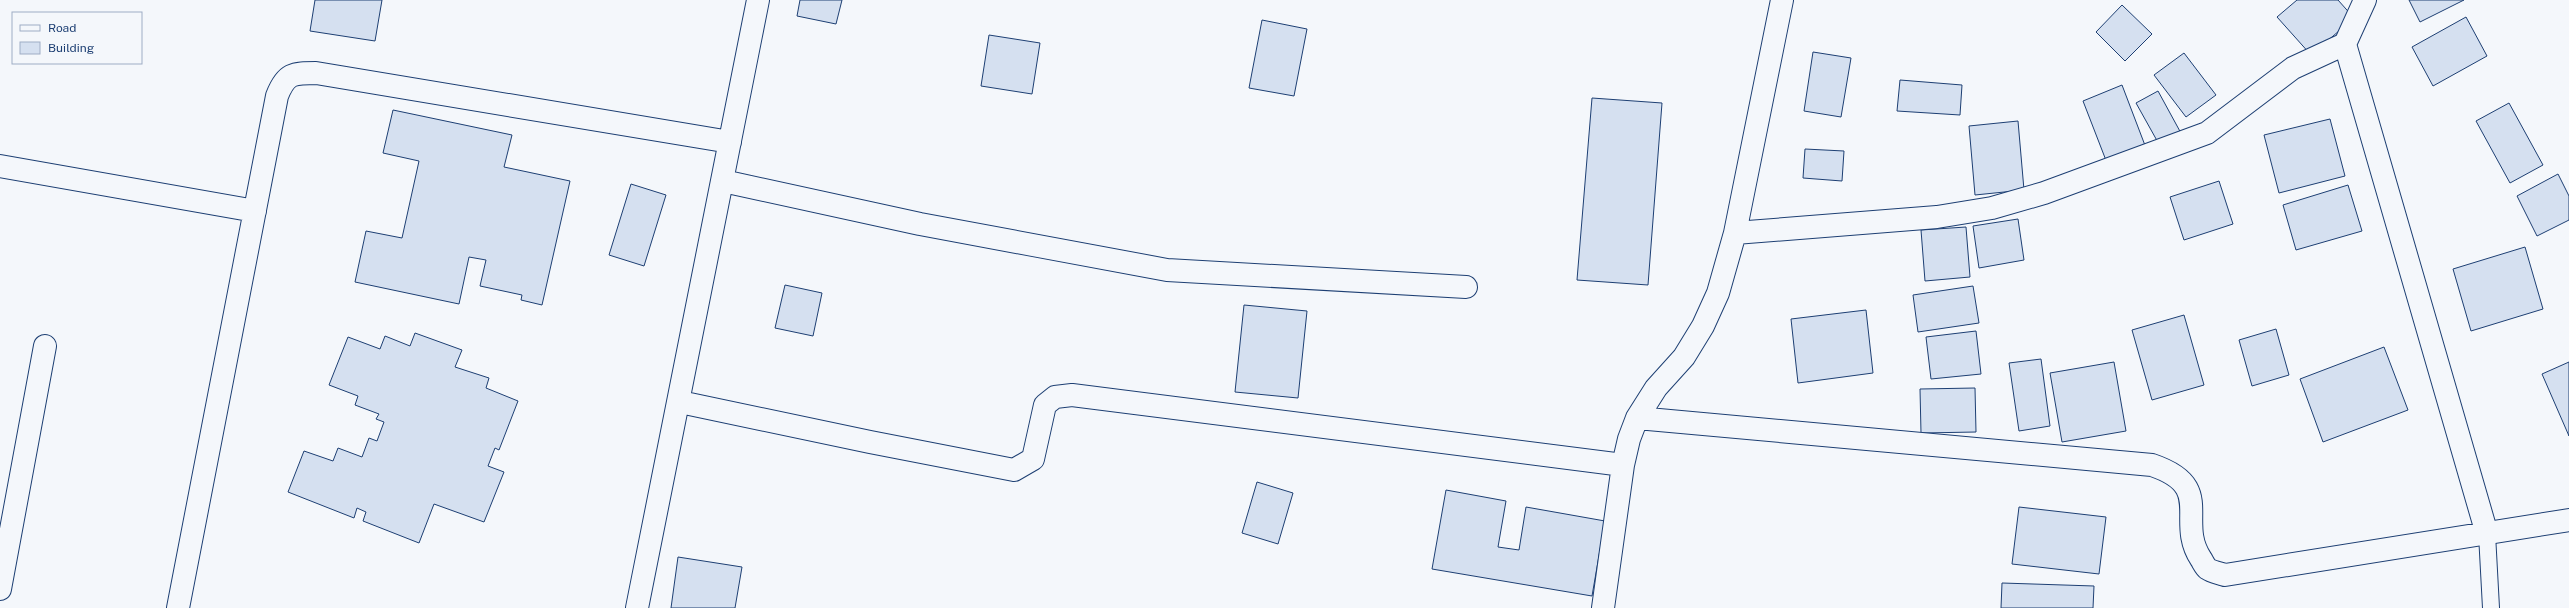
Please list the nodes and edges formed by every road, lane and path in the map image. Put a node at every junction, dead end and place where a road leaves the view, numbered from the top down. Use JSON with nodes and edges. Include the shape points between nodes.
{"nodes":[{"id":1,"x":758,"y":0,"type":"edge"},
{"id":2,"x":1782,"y":0,"type":"edge"},
{"id":3,"x":2365,"y":0,"type":"edge"},
{"id":4,"x":2344,"y":44,"type":"junction"},
{"id":5,"x":730,"y":142,"type":"junction"},
{"id":6,"x":0,"y":166,"type":"edge"},
{"id":7,"x":723,"y":181,"type":"junction"},
{"id":8,"x":255,"y":211,"type":"junction"},
{"id":9,"x":1734,"y":233,"type":"junction"},
{"id":10,"x":1466,"y":287,"type":"dead end"},
{"id":11,"x":45,"y":346,"type":"dead end"},
{"id":12,"x":680,"y":402,"type":"junction"},
{"id":13,"x":1637,"y":418,"type":"junction"},
{"id":14,"x":1623,"y":465,"type":"junction"},
{"id":15,"x":2569,"y":520,"type":"edge"},
{"id":16,"x":2487,"y":534,"type":"junction"},
{"id":17,"x":0,"y":589,"type":"edge"},
{"id":18,"x":178,"y":608,"type":"edge"},
{"id":19,"x":637,"y":608,"type":"edge"},
{"id":20,"x":1603,"y":608,"type":"edge"},
{"id":21,"x":2491,"y":608,"type":"edge"}],
"edges":[{"from":1,"to":5,"type":"street"},
{"from":2,"to":9,"type":"street"},
{"from":3,"to":4,"type":"street"},
{"from":4,"to":9,"type":"street","via":[[2293,68],[2207,133],[2044,193],[1992,208],[1937,217]]},
{"from":4,"to":16,"type":"street"},
{"from":5,"to":7,"type":"street"},
{"from":5,"to":8,"type":"street","via":[[405,87],[316,73],[295,73],[283,82],[277,96]]},
{"from":6,"to":8,"type":"street"},
{"from":7,"to":10,"type":"street","via":[[920,224],[1167,270]]},
{"from":7,"to":12,"type":"street"},
{"from":8,"to":18,"type":"street"},
{"from":9,"to":13,"type":"street","via":[[1718,293],[1703,326],[1684,357],[1656,388]]},
{"from":11,"to":17,"type":"street"},
{"from":12,"to":14,"type":"street","via":[[1014,470],[1033,459],[1046,405],[1055,397],[1072,395]]},
{"from":12,"to":19,"type":"street"},
{"from":13,"to":14,"type":"street"},
{"from":13,"to":16,"type":"street","via":[[2152,466],[2170,472],[2185,484],[2192,504],[2192,538],[2197,554],[2208,569],[2225,575]]},
{"from":14,"to":20,"type":"street"},
{"from":15,"to":16,"type":"street"},
{"from":16,"to":21,"type":"lane"}]}
